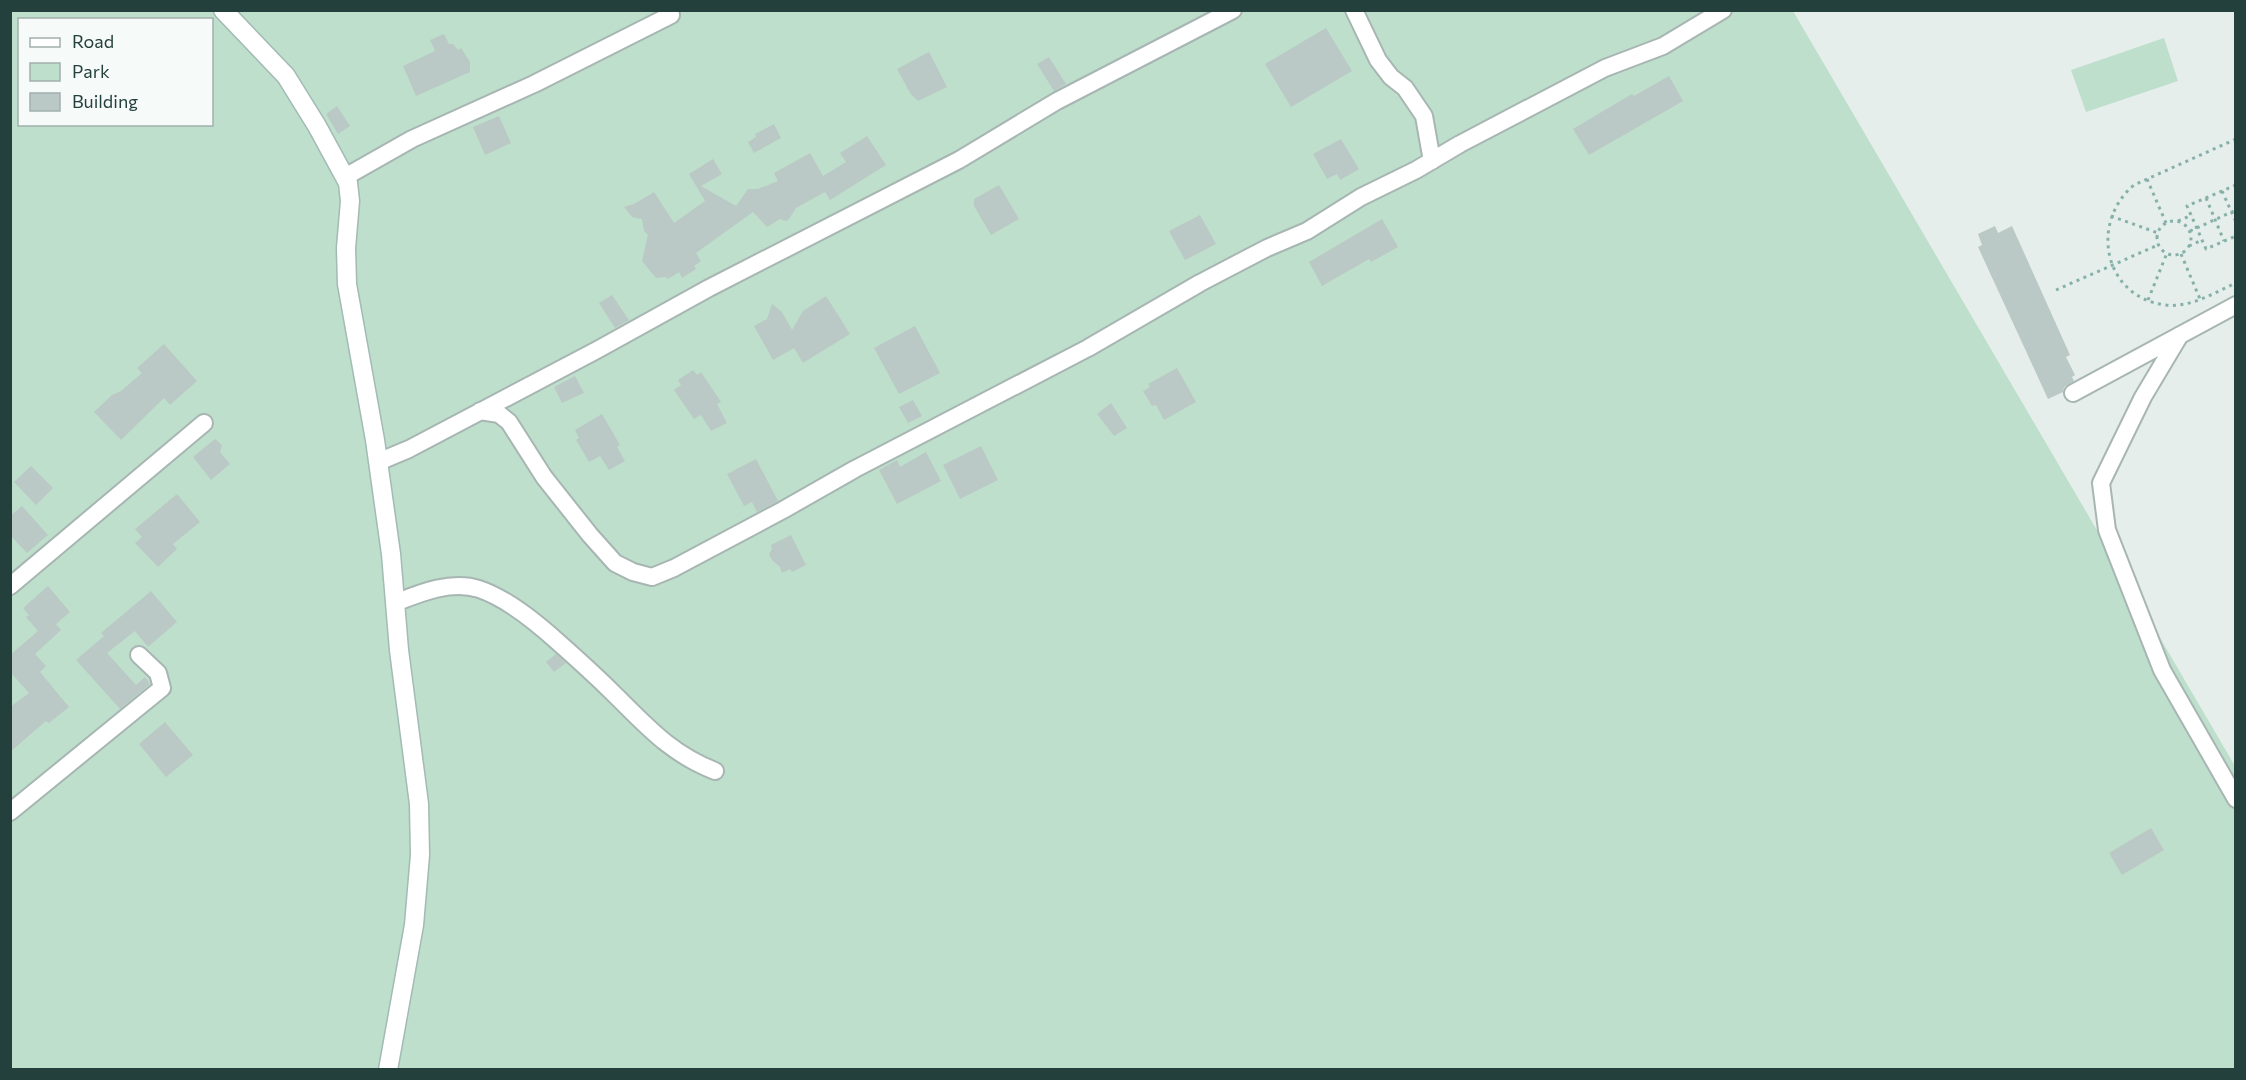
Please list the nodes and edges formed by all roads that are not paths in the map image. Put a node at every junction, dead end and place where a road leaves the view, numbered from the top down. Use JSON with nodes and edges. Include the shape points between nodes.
{"nodes":[{"id":1,"x":223,"y":10,"type":"edge"},
{"id":2,"x":1233,"y":10,"type":"edge"},
{"id":3,"x":1354,"y":10,"type":"edge"},
{"id":4,"x":1723,"y":10,"type":"edge"},
{"id":5,"x":671,"y":15,"type":"dead end"},
{"id":6,"x":1432,"y":161,"type":"junction"},
{"id":7,"x":345,"y":177,"type":"junction"},
{"id":8,"x":2235,"y":305,"type":"edge"},
{"id":9,"x":2180,"y":335,"type":"junction"},
{"id":10,"x":2073,"y":393,"type":"dead end"},
{"id":11,"x":480,"y":411,"type":"junction"},
{"id":12,"x":204,"y":423,"type":"dead end"},
{"id":13,"x":378,"y":462,"type":"junction"},
{"id":14,"x":10,"y":586,"type":"edge"},
{"id":15,"x":395,"y":603,"type":"junction"},
{"id":16,"x":139,"y":654,"type":"dead end"},
{"id":17,"x":715,"y":771,"type":"dead end"},
{"id":18,"x":2235,"y":799,"type":"edge"},
{"id":19,"x":10,"y":812,"type":"edge"},
{"id":20,"x":388,"y":1070,"type":"edge"}],
"edges":[{"from":1,"to":7,"type":"street","via":[[286,76]]},
{"from":2,"to":11,"type":"street","via":[[1057,101],[959,160]]},
{"from":3,"to":6,"type":"street","via":[[1378,60],[1405,88],[1424,116]]},
{"from":4,"to":6,"type":"street","via":[[1662,46],[1605,68]]},
{"from":5,"to":7,"type":"street","via":[[534,84],[412,139]]},
{"from":6,"to":11,"type":"street","via":[[1361,197],[1307,231],[1200,283],[1088,348],[652,577],[615,563],[544,477],[509,422],[499,414]]},
{"from":7,"to":13,"type":"street","via":[[350,201],[347,284]]},
{"from":8,"to":9,"type":"street"},
{"from":9,"to":10,"type":"street"},
{"from":9,"to":18,"type":"street","via":[[2143,397],[2101,483],[2107,530],[2162,670]]},
{"from":11,"to":13,"type":"street"},
{"from":12,"to":14,"type":"street"},
{"from":13,"to":15,"type":"street"},
{"from":15,"to":17,"type":"street","via":[[447,586],[478,588],[535,621],[663,741],[691,761]]},
{"from":15,"to":20,"type":"street","via":[[419,804],[420,855],[414,925]]},
{"from":16,"to":19,"type":"street","via":[[158,673],[162,688]]}]}
